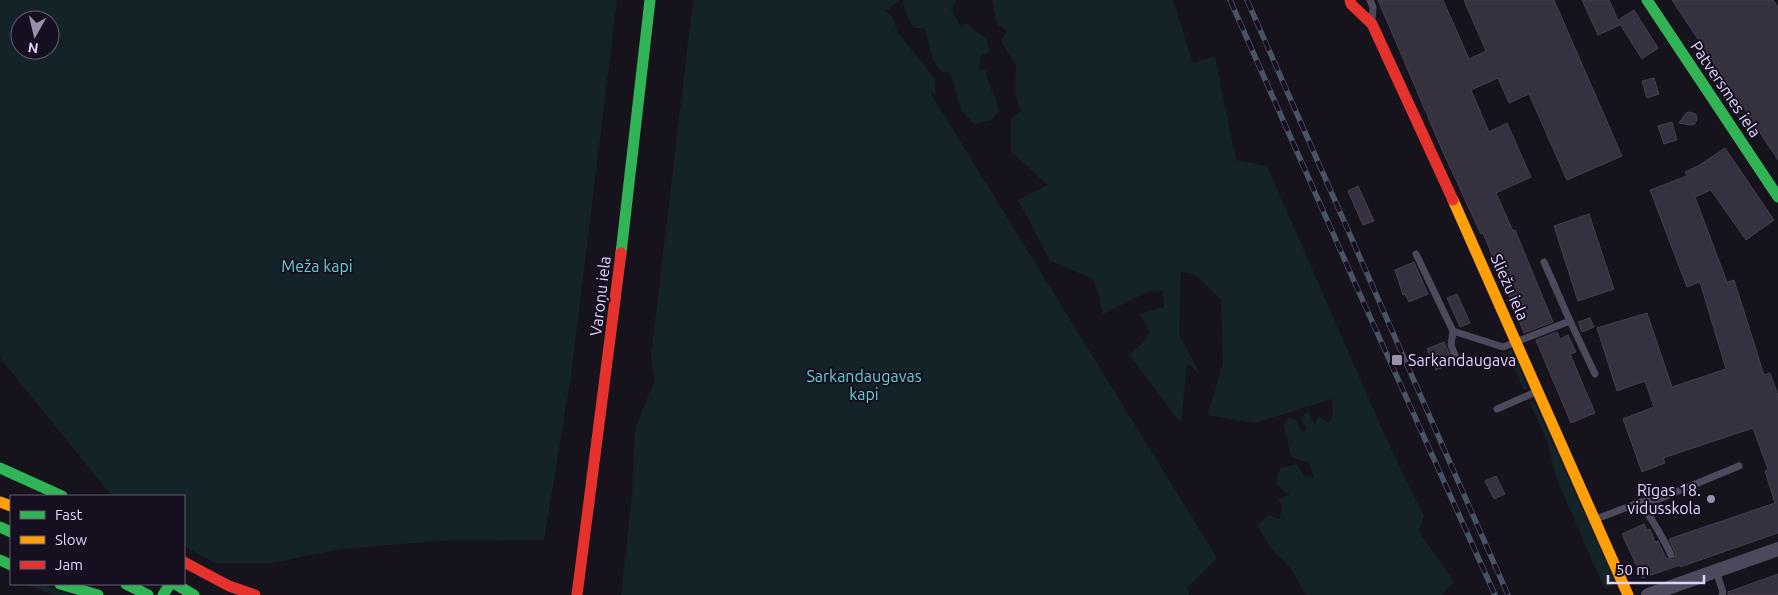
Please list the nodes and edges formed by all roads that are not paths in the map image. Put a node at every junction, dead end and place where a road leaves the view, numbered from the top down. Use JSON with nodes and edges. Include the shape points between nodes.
{"nodes":[{"id":1,"x":650,"y":0,"type":"edge"},
{"id":2,"x":1350,"y":0,"type":"edge"},
{"id":3,"x":1370,"y":0,"type":"edge"},
{"id":4,"x":1647,"y":0,"type":"edge"},
{"id":5,"x":1372,"y":24,"type":"junction"},
{"id":6,"x":1778,"y":196,"type":"edge"},
{"id":7,"x":1416,"y":254,"type":"dead end"},
{"id":8,"x":1544,"y":262,"type":"dead end"},
{"id":9,"x":1570,"y":320,"type":"junction"},
{"id":10,"x":1452,"y":331,"type":"junction"},
{"id":11,"x":1516,"y":342,"type":"junction"},
{"id":12,"x":1456,"y":358,"type":"dead end"},
{"id":13,"x":1595,"y":374,"type":"dead end"},
{"id":14,"x":1538,"y":391,"type":"junction"},
{"id":15,"x":1497,"y":410,"type":"dead end"},
{"id":16,"x":1739,"y":466,"type":"dead end"},
{"id":17,"x":0,"y":468,"type":"edge"},
{"id":18,"x":60,"y":495,"type":"edge"},
{"id":19,"x":1641,"y":502,"type":"junction"},
{"id":20,"x":1596,"y":519,"type":"junction"},
{"id":21,"x":1778,"y":549,"type":"edge"},
{"id":22,"x":1671,"y":555,"type":"dead end"},
{"id":23,"x":185,"y":563,"type":"edge"},
{"id":24,"x":1716,"y":572,"type":"junction"},
{"id":25,"x":63,"y":585,"type":"edge"},
{"id":26,"x":128,"y":585,"type":"edge"},
{"id":27,"x":176,"y":585,"type":"edge"},
{"id":28,"x":1723,"y":594,"type":"edge"},
{"id":29,"x":98,"y":595,"type":"edge"},
{"id":30,"x":148,"y":595,"type":"edge"},
{"id":31,"x":194,"y":595,"type":"edge"},
{"id":32,"x":255,"y":595,"type":"edge"},
{"id":33,"x":578,"y":595,"type":"edge"},
{"id":34,"x":1628,"y":595,"type":"edge"},
{"id":35,"x":1648,"y":595,"type":"edge"}],
"edges":[{"from":1,"to":33,"type":"street","name":"Varoņu iela","via":[[613,328]]},
{"from":2,"to":5,"type":"street","name":"Sliežu iela"},
{"from":3,"to":5,"type":"lane"},
{"from":4,"to":6,"type":"street","name":"Patversmes iela","via":[[1663,33]]},
{"from":5,"to":11,"type":"street","name":"Sliežu iela"},
{"from":7,"to":10,"type":"lane"},
{"from":8,"to":9,"type":"lane"},
{"from":9,"to":11,"type":"lane"},
{"from":9,"to":13,"type":"lane"},
{"from":10,"to":11,"type":"lane","via":[[1502,347]]},
{"from":10,"to":12,"type":"lane","via":[[1450,345]]},
{"from":11,"to":14,"type":"street","name":"Sliežu iela"},
{"from":14,"to":15,"type":"lane"},
{"from":14,"to":20,"type":"street","name":"Sliežu iela"},
{"from":16,"to":19,"type":"lane","via":[[1659,499]]},
{"from":17,"to":18,"type":"street"},
{"from":19,"to":20,"type":"lane"},
{"from":19,"to":22,"type":"lane"},
{"from":20,"to":34,"type":"street","name":"Sliežu iela"},
{"from":21,"to":24,"type":"street"},
{"from":23,"to":32,"type":"street","via":[[229,586]]},
{"from":24,"to":28,"type":"lane"},
{"from":24,"to":35,"type":"street"},
{"from":25,"to":29,"type":"street"},
{"from":26,"to":30,"type":"street"},
{"from":27,"to":31,"type":"street"}]}
